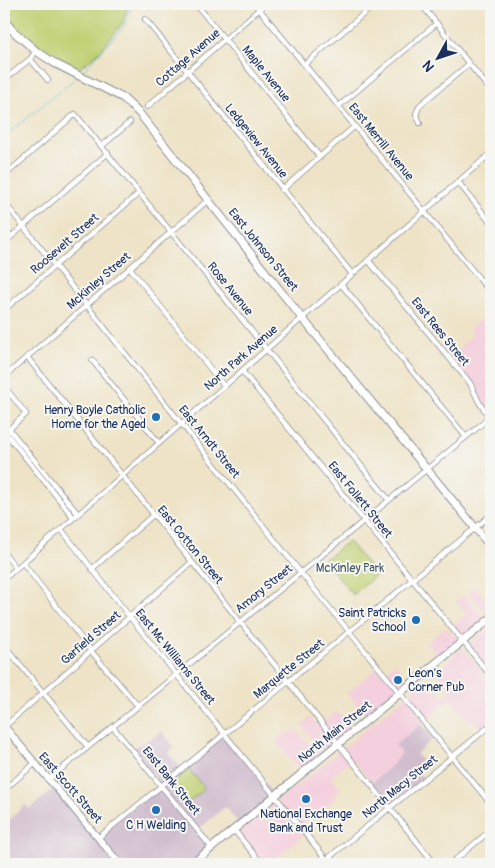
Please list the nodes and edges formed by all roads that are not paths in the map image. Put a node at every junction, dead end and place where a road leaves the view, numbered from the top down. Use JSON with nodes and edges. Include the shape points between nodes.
{"nodes":[{"id":1,"x":196,"y":4,"type":"edge"},
{"id":2,"x":255,"y":4,"type":"edge"},
{"id":3,"x":265,"y":4,"type":"edge"},
{"id":4,"x":375,"y":4,"type":"edge"},
{"id":5,"x":421,"y":4,"type":"edge"},
{"id":6,"x":259,"y":9,"type":"junction"},
{"id":7,"x":145,"y":19,"type":"dead end"},
{"id":8,"x":4,"y":20,"type":"edge"},
{"id":9,"x":437,"y":23,"type":"junction"},
{"id":10,"x":225,"y":39,"type":"junction"},
{"id":11,"x":36,"y":51,"type":"junction"},
{"id":12,"x":30,"y":59,"type":"junction"},
{"id":13,"x":305,"y":64,"type":"junction"},
{"id":14,"x":469,"y":64,"type":"junction"},
{"id":15,"x":188,"y":71,"type":"junction"},
{"id":16,"x":4,"y":80,"type":"edge"},
{"id":17,"x":48,"y":80,"type":"dead end"},
{"id":18,"x":491,"y":91,"type":"edge"},
{"id":19,"x":339,"y":106,"type":"junction"},
{"id":20,"x":147,"y":107,"type":"dead end"},
{"id":21,"x":130,"y":122,"type":"dead end"},
{"id":22,"x":420,"y":123,"type":"dead end"},
{"id":23,"x":356,"y":126,"type":"junction"},
{"id":24,"x":102,"y":146,"type":"junction"},
{"id":25,"x":108,"y":153,"type":"junction"},
{"id":26,"x":491,"y":153,"type":"edge"},
{"id":27,"x":320,"y":157,"type":"junction"},
{"id":28,"x":4,"y":176,"type":"edge"},
{"id":29,"x":458,"y":182,"type":"junction"},
{"id":30,"x":282,"y":190,"type":"junction"},
{"id":31,"x":139,"y":193,"type":"junction"},
{"id":32,"x":208,"y":200,"type":"junction"},
{"id":33,"x":4,"y":202,"type":"edge"},
{"id":34,"x":424,"y":212,"type":"junction"},
{"id":35,"x":491,"y":223,"type":"edge"},
{"id":36,"x":23,"y":226,"type":"junction"},
{"id":37,"x":172,"y":232,"type":"junction"},
{"id":38,"x":4,"y":243,"type":"edge"},
{"id":39,"x":368,"y":260,"type":"junction"},
{"id":40,"x":55,"y":266,"type":"junction"},
{"id":41,"x":130,"y":268,"type":"junction"},
{"id":42,"x":352,"y":274,"type":"junction"},
{"id":43,"x":341,"y":284,"type":"junction"},
{"id":44,"x":491,"y":293,"type":"edge"},
{"id":45,"x":87,"y":305,"type":"junction"},
{"id":46,"x":4,"y":310,"type":"edge"},
{"id":47,"x":303,"y":317,"type":"junction"},
{"id":48,"x":266,"y":350,"type":"junction"},
{"id":49,"x":27,"y":357,"type":"junction"},
{"id":50,"x":92,"y":360,"type":"dead end"},
{"id":51,"x":242,"y":371,"type":"junction"},
{"id":52,"x":4,"y":377,"type":"edge"},
{"id":53,"x":4,"y":386,"type":"edge"},
{"id":54,"x":224,"y":386,"type":"junction"},
{"id":55,"x":490,"y":416,"type":"edge"},
{"id":56,"x":181,"y":423,"type":"junction"},
{"id":57,"x":6,"y":432,"type":"edge"},
{"id":58,"x":466,"y":437,"type":"junction"},
{"id":59,"x":159,"y":443,"type":"junction"},
{"id":60,"x":428,"y":468,"type":"junction"},
{"id":61,"x":122,"y":476,"type":"junction"},
{"id":62,"x":389,"y":500,"type":"junction"},
{"id":63,"x":154,"y":515,"type":"junction"},
{"id":64,"x":491,"y":515,"type":"edge"},
{"id":65,"x":76,"y":516,"type":"junction"},
{"id":66,"x":364,"y":521,"type":"junction"},
{"id":67,"x":476,"y":527,"type":"junction"},
{"id":68,"x":61,"y":529,"type":"junction"},
{"id":69,"x":491,"y":547,"type":"edge"},
{"id":70,"x":4,"y":553,"type":"edge"},
{"id":71,"x":23,"y":562,"type":"junction"},
{"id":72,"x":191,"y":563,"type":"junction"},
{"id":73,"x":16,"y":568,"type":"junction"},
{"id":74,"x":92,"y":569,"type":"junction"},
{"id":75,"x":301,"y":572,"type":"junction"},
{"id":76,"x":4,"y":579,"type":"edge"},
{"id":77,"x":412,"y":580,"type":"junction"},
{"id":78,"x":130,"y":617,"type":"junction"},
{"id":79,"x":491,"y":618,"type":"edge"},
{"id":80,"x":240,"y":623,"type":"junction"},
{"id":81,"x":350,"y":632,"type":"junction"},
{"id":82,"x":463,"y":642,"type":"junction"},
{"id":83,"x":4,"y":644,"type":"edge"},
{"id":84,"x":91,"y":651,"type":"junction"},
{"id":85,"x":176,"y":674,"type":"junction"},
{"id":86,"x":491,"y":676,"type":"edge"},
{"id":87,"x":287,"y":682,"type":"junction"},
{"id":88,"x":43,"y":693,"type":"junction"},
{"id":89,"x":400,"y":693,"type":"junction"},
{"id":90,"x":138,"y":706,"type":"junction"},
{"id":91,"x":491,"y":725,"type":"edge"},
{"id":92,"x":4,"y":727,"type":"edge"},
{"id":93,"x":113,"y":727,"type":"junction"},
{"id":94,"x":225,"y":734,"type":"junction"},
{"id":95,"x":338,"y":744,"type":"junction"},
{"id":96,"x":88,"y":746,"type":"junction"},
{"id":97,"x":452,"y":757,"type":"junction"},
{"id":98,"x":34,"y":764,"type":"junction"},
{"id":99,"x":48,"y":780,"type":"junction"},
{"id":100,"x":162,"y":786,"type":"junction"},
{"id":101,"x":4,"y":790,"type":"edge"},
{"id":102,"x":275,"y":796,"type":"junction"},
{"id":103,"x":491,"y":804,"type":"edge"},
{"id":104,"x":390,"y":808,"type":"junction"},
{"id":105,"x":234,"y":830,"type":"junction"},
{"id":106,"x":491,"y":830,"type":"edge"},
{"id":107,"x":98,"y":838,"type":"junction"},
{"id":108,"x":212,"y":848,"type":"junction"},
{"id":109,"x":326,"y":860,"type":"junction"},
{"id":110,"x":120,"y":864,"type":"edge"},
{"id":111,"x":192,"y":864,"type":"edge"},
{"id":112,"x":262,"y":864,"type":"edge"},
{"id":113,"x":321,"y":864,"type":"edge"},
{"id":114,"x":330,"y":864,"type":"edge"},
{"id":115,"x":435,"y":864,"type":"edge"},
{"id":116,"x":450,"y":864,"type":"edge"}],
"edges":[{"from":1,"to":10,"type":"street","name":"Maple Avenue"},
{"from":2,"to":6,"type":"street","name":"East Merrill Avenue"},
{"from":3,"to":6,"type":"street","name":"Cottage Avenue"},
{"from":4,"to":13,"type":"street"},
{"from":5,"to":9,"type":"street"},
{"from":6,"to":10,"type":"street","name":"Cottage Avenue"},
{"from":6,"to":13,"type":"street","name":"East Merrill Avenue"},
{"from":7,"to":15,"type":"street","name":"Ledgeview Avenue"},
{"from":8,"to":11,"type":"main road","name":"East Johnson Street"},
{"from":9,"to":14,"type":"street"},
{"from":9,"to":19,"type":"street"},
{"from":10,"to":15,"type":"street","name":"Cottage Avenue"},
{"from":10,"to":27,"type":"street","name":"Maple Avenue"},
{"from":11,"to":12,"type":"street"},
{"from":11,"to":32,"type":"main road","name":"East Johnson Street","via":[[123,98],[139,113]]},
{"from":12,"to":16,"type":"street"},
{"from":12,"to":17,"type":"street"},
{"from":13,"to":19,"type":"street","name":"East Merrill Avenue"},
{"from":14,"to":18,"type":"street"},
{"from":14,"to":22,"type":"street","via":[[420,105],[416,114]]},
{"from":15,"to":20,"type":"street","name":"Cottage Avenue"},
{"from":15,"to":30,"type":"street","name":"Ledgeview Avenue"},
{"from":19,"to":23,"type":"street","name":"East Merrill Avenue"},
{"from":21,"to":24,"type":"street"},
{"from":23,"to":27,"type":"street"},
{"from":23,"to":34,"type":"street","name":"East Merrill Avenue"},
{"from":24,"to":25,"type":"street","name":"Rose Avenue"},
{"from":24,"to":28,"type":"street","name":"Rose Avenue","via":[[75,114]]},
{"from":25,"to":31,"type":"street","name":"Rose Avenue"},
{"from":25,"to":36,"type":"street"},
{"from":26,"to":29,"type":"street","name":"North Park Avenue"},
{"from":27,"to":30,"type":"street"},
{"from":29,"to":34,"type":"street","name":"North Park Avenue"},
{"from":29,"to":35,"type":"street"},
{"from":30,"to":42,"type":"street","name":"Ledgeview Avenue"},
{"from":31,"to":37,"type":"street","name":"Rose Avenue"},
{"from":31,"to":40,"type":"street","name":"Roosevelt Street"},
{"from":32,"to":37,"type":"street","name":"McKinley Street"},
{"from":32,"to":47,"type":"main road","name":"East Johnson Street"},
{"from":33,"to":36,"type":"street","name":"East Arndt Street"},
{"from":34,"to":39,"type":"street","name":"North Park Avenue"},
{"from":34,"to":44,"type":"street","name":"East Merrill Avenue"},
{"from":36,"to":38,"type":"street"},
{"from":36,"to":40,"type":"street","name":"East Arndt Street"},
{"from":37,"to":41,"type":"street","name":"McKinley Street"},
{"from":37,"to":48,"type":"street","name":"Rose Avenue"},
{"from":39,"to":42,"type":"street","name":"North Park Avenue"},
{"from":39,"to":55,"type":"street","name":"East Rees Street","via":[[470,383]]},
{"from":40,"to":45,"type":"street","name":"East Arndt Street"},
{"from":40,"to":46,"type":"street","name":"Roosevelt Street"},
{"from":41,"to":45,"type":"street","name":"McKinley Street"},
{"from":41,"to":54,"type":"street"},
{"from":42,"to":43,"type":"street","name":"North Park Avenue"},
{"from":43,"to":47,"type":"street","name":"North Park Avenue"},
{"from":43,"to":58,"type":"street"},
{"from":45,"to":49,"type":"street","name":"McKinley Street"},
{"from":45,"to":56,"type":"street","name":"East Arndt Street"},
{"from":47,"to":48,"type":"street","name":"North Park Avenue"},
{"from":47,"to":60,"type":"main road","name":"East Johnson Street"},
{"from":48,"to":51,"type":"street","name":"North Park Avenue"},
{"from":48,"to":62,"type":"street","name":"Rose Avenue"},
{"from":49,"to":52,"type":"street","name":"McKinley Street"},
{"from":49,"to":61,"type":"street","name":"East Cotton Street"},
{"from":50,"to":59,"type":"street"},
{"from":51,"to":54,"type":"street","name":"North Park Avenue"},
{"from":51,"to":66,"type":"street","name":"East Follett Street"},
{"from":53,"to":57,"type":"street","via":[[26,414]]},
{"from":54,"to":56,"type":"street","name":"North Park Avenue"},
{"from":55,"to":58,"type":"street","name":"Amory Street"},
{"from":56,"to":59,"type":"street","name":"North Park Avenue"},
{"from":56,"to":75,"type":"street","name":"East Arndt Street"},
{"from":57,"to":65,"type":"street"},
{"from":58,"to":60,"type":"street","name":"Amory Street"},
{"from":59,"to":61,"type":"street","name":"North Park Avenue"},
{"from":60,"to":62,"type":"street","name":"Amory Street"},
{"from":60,"to":67,"type":"main road","name":"East Johnson Street"},
{"from":61,"to":63,"type":"street","name":"East Cotton Street"},
{"from":61,"to":65,"type":"street","name":"North Park Avenue"},
{"from":62,"to":66,"type":"street","name":"Amory Street"},
{"from":63,"to":72,"type":"street","name":"East Cotton Street"},
{"from":63,"to":74,"type":"street"},
{"from":64,"to":67,"type":"street","name":"Marquette Street"},
{"from":65,"to":68,"type":"street","name":"North Park Avenue"},
{"from":66,"to":75,"type":"street","name":"Amory Street"},
{"from":66,"to":77,"type":"street","name":"East Follett Street"},
{"from":67,"to":69,"type":"main road","name":"East Johnson Street"},
{"from":67,"to":77,"type":"street","name":"Marquette Street"},
{"from":68,"to":71,"type":"street","name":"North Park Avenue"},
{"from":68,"to":74,"type":"street","name":"East Mc Williams Street"},
{"from":70,"to":73,"type":"street"},
{"from":71,"to":73,"type":"street","name":"North Park Avenue"},
{"from":71,"to":84,"type":"street"},
{"from":72,"to":78,"type":"street","name":"Garfield Street"},
{"from":72,"to":80,"type":"street","name":"East Cotton Street"},
{"from":73,"to":76,"type":"street","name":"North Park Avenue"},
{"from":74,"to":78,"type":"street","name":"East Mc Williams Street"},
{"from":75,"to":80,"type":"street","name":"Amory Street"},
{"from":75,"to":81,"type":"street","name":"East Arndt Street"},
{"from":77,"to":81,"type":"street","name":"Marquette Street"},
{"from":77,"to":82,"type":"street","name":"East Follett Street"},
{"from":78,"to":84,"type":"street","name":"Garfield Street"},
{"from":78,"to":85,"type":"street","name":"East Mc Williams Street"},
{"from":79,"to":82,"type":"main road","name":"North Main Street"},
{"from":80,"to":85,"type":"street","name":"Amory Street"},
{"from":80,"to":87,"type":"street","name":"East Cotton Street"},
{"from":81,"to":87,"type":"street","name":"Marquette Street"},
{"from":81,"to":89,"type":"street","name":"East Arndt Street"},
{"from":82,"to":86,"type":"street","name":"East Follett Street"},
{"from":82,"to":89,"type":"main road","name":"North Main Street"},
{"from":83,"to":88,"type":"street"},
{"from":84,"to":88,"type":"street","name":"Garfield Street"},
{"from":84,"to":90,"type":"street"},
{"from":85,"to":90,"type":"street","name":"Amory Street"},
{"from":85,"to":94,"type":"street","name":"East Mc Williams Street"},
{"from":87,"to":94,"type":"street","name":"Marquette Street"},
{"from":87,"to":95,"type":"street","name":"East Cotton Street"},
{"from":88,"to":92,"type":"street","name":"Garfield Street"},
{"from":88,"to":96,"type":"street"},
{"from":89,"to":95,"type":"main road","name":"North Main Street"},
{"from":89,"to":97,"type":"street","name":"East Arndt Street"},
{"from":90,"to":93,"type":"street","name":"Amory Street"},
{"from":91,"to":97,"type":"street","name":"North Macy Street"},
{"from":92,"to":98,"type":"main road","name":"East Scott Street"},
{"from":93,"to":96,"type":"street","name":"Amory Street"},
{"from":93,"to":100,"type":"street","name":"East Bank Street"},
{"from":94,"to":100,"type":"street","name":"Marquette Street"},
{"from":94,"to":102,"type":"street","name":"East Mc Williams Street"},
{"from":95,"to":102,"type":"main road","name":"North Main Street"},
{"from":95,"to":104,"type":"street","name":"East Cotton Street"},
{"from":96,"to":99,"type":"street","name":"Amory Street"},
{"from":97,"to":103,"type":"street","name":"East Arndt Street"},
{"from":97,"to":104,"type":"street","name":"North Macy Street"},
{"from":98,"to":99,"type":"main road","name":"East Scott Street"},
{"from":98,"to":101,"type":"street"},
{"from":99,"to":107,"type":"main road","name":"East Scott Street"},
{"from":100,"to":107,"type":"street","name":"Marquette Street"},
{"from":100,"to":108,"type":"street","name":"East Bank Street"},
{"from":102,"to":105,"type":"main road","name":"North Main Street"},
{"from":102,"to":109,"type":"street","name":"East Mc Williams Street"},
{"from":104,"to":109,"type":"street","name":"North Macy Street"},
{"from":104,"to":115,"type":"street","name":"East Cotton Street"},
{"from":105,"to":108,"type":"main road","name":"North Main Street"},
{"from":105,"to":112,"type":"street"},
{"from":106,"to":116,"type":"street"},
{"from":107,"to":110,"type":"main road","name":"East Scott Street"},
{"from":108,"to":111,"type":"main road","name":"North Main Street"},
{"from":109,"to":113,"type":"street","name":"North Macy Street"},
{"from":109,"to":114,"type":"street","name":"East Mc Williams Street"}]}
